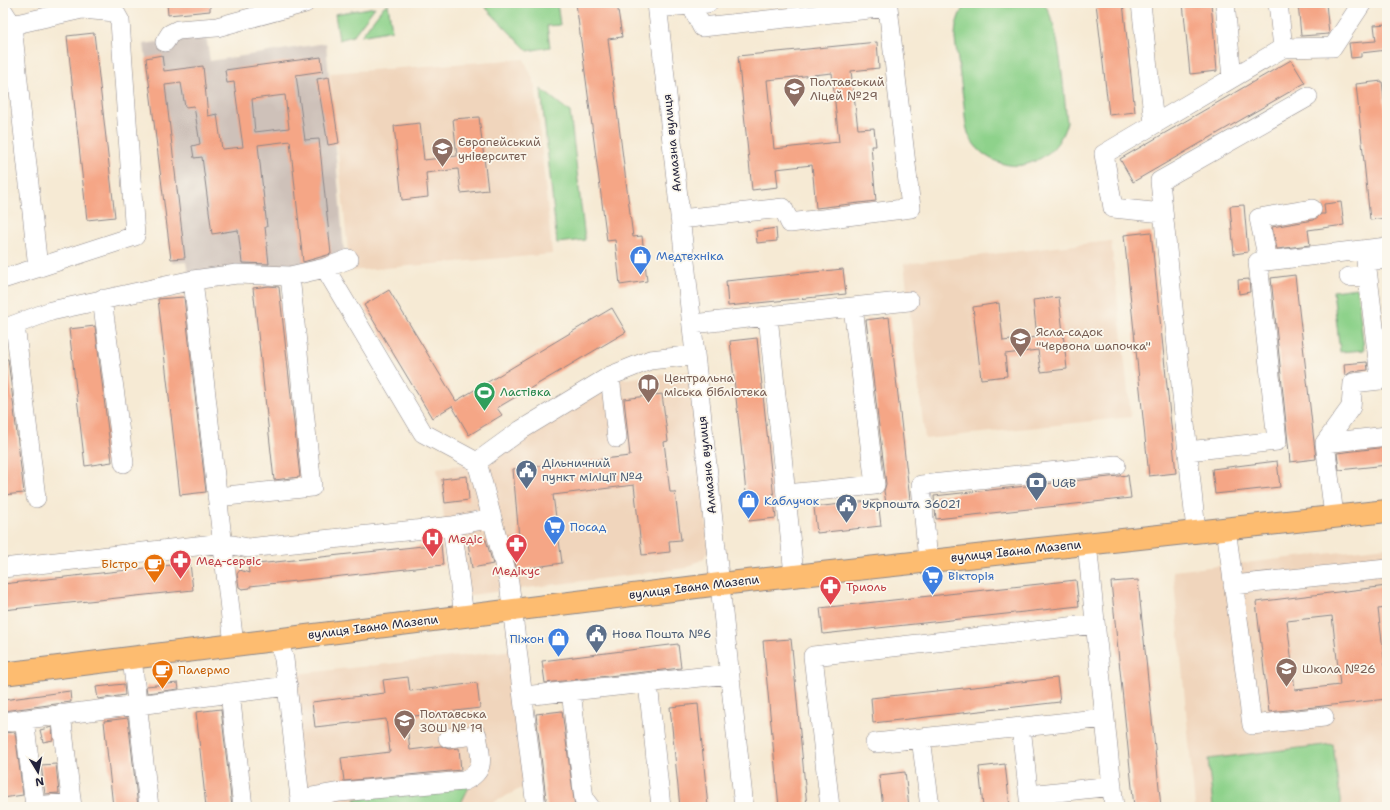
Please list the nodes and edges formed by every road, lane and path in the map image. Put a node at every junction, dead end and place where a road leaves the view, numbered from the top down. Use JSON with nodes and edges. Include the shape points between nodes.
{"nodes":[{"id":1,"x":305,"y":3,"type":"edge"},
{"id":2,"x":1141,"y":3,"type":"edge"},
{"id":3,"x":1225,"y":3,"type":"edge"},
{"id":4,"x":1278,"y":3,"type":"edge"},
{"id":5,"x":1362,"y":3,"type":"edge"},
{"id":6,"x":700,"y":4,"type":"edge"},
{"id":7,"x":658,"y":6,"type":"edge"},
{"id":8,"x":8,"y":18,"type":"edge"},
{"id":9,"x":165,"y":42,"type":"dead end"},
{"id":10,"x":1283,"y":48,"type":"junction"},
{"id":11,"x":1232,"y":78,"type":"junction"},
{"id":12,"x":1308,"y":97,"type":"dead end"},
{"id":13,"x":1154,"y":124,"type":"junction"},
{"id":14,"x":1312,"y":209,"type":"dead end"},
{"id":15,"x":1163,"y":213,"type":"junction"},
{"id":16,"x":680,"y":219,"type":"junction"},
{"id":17,"x":1387,"y":247,"type":"edge"},
{"id":18,"x":349,"y":259,"type":"dead end"},
{"id":19,"x":1387,"y":259,"type":"edge"},
{"id":20,"x":1268,"y":260,"type":"junction"},
{"id":21,"x":38,"y":268,"type":"junction"},
{"id":22,"x":325,"y":268,"type":"junction"},
{"id":23,"x":290,"y":276,"type":"junction"},
{"id":24,"x":3,"y":279,"type":"edge"},
{"id":25,"x":193,"y":280,"type":"junction"},
{"id":26,"x":102,"y":299,"type":"junction"},
{"id":27,"x":909,"y":301,"type":"dead end"},
{"id":28,"x":853,"y":307,"type":"junction"},
{"id":29,"x":768,"y":316,"type":"junction"},
{"id":30,"x":692,"y":324,"type":"junction"},
{"id":31,"x":9,"y":327,"type":"edge"},
{"id":32,"x":695,"y":355,"type":"junction"},
{"id":33,"x":1382,"y":359,"type":"edge"},
{"id":34,"x":610,"y":376,"type":"junction"},
{"id":35,"x":1387,"y":436,"type":"edge"},
{"id":36,"x":617,"y":438,"type":"dead end"},
{"id":37,"x":1325,"y":443,"type":"junction"},
{"id":38,"x":1188,"y":451,"type":"junction"},
{"id":39,"x":477,"y":462,"type":"junction"},
{"id":40,"x":124,"y":463,"type":"dead end"},
{"id":41,"x":1116,"y":465,"type":"dead end"},
{"id":42,"x":787,"y":494,"type":"junction"},
{"id":43,"x":217,"y":497,"type":"junction"},
{"id":44,"x":36,"y":498,"type":"dead end"},
{"id":45,"x":1387,"y":510,"type":"edge"},
{"id":46,"x":1334,"y":516,"type":"junction"},
{"id":47,"x":492,"y":518,"type":"junction"},
{"id":48,"x":452,"y":526,"type":"junction"},
{"id":49,"x":1226,"y":528,"type":"junction"},
{"id":50,"x":1196,"y":532,"type":"junction"},
{"id":51,"x":223,"y":543,"type":"junction"},
{"id":52,"x":1087,"y":543,"type":"junction"},
{"id":53,"x":928,"y":561,"type":"junction"},
{"id":54,"x":3,"y":568,"type":"edge"},
{"id":55,"x":1387,"y":568,"type":"edge"},
{"id":56,"x":794,"y":575,"type":"junction"},
{"id":57,"x":720,"y":584,"type":"junction"},
{"id":58,"x":1233,"y":585,"type":"junction"},
{"id":59,"x":514,"y":609,"type":"junction"},
{"id":60,"x":464,"y":616,"type":"junction"},
{"id":61,"x":1095,"y":624,"type":"junction"},
{"id":62,"x":278,"y":639,"type":"junction"},
{"id":63,"x":234,"y":645,"type":"junction"},
{"id":64,"x":132,"y":658,"type":"junction"},
{"id":65,"x":3,"y":674,"type":"edge"},
{"id":66,"x":729,"y":674,"type":"junction"},
{"id":67,"x":648,"y":683,"type":"junction"},
{"id":68,"x":288,"y":686,"type":"junction"},
{"id":69,"x":571,"y":691,"type":"junction"},
{"id":70,"x":230,"y":693,"type":"junction"},
{"id":71,"x":524,"y":696,"type":"junction"},
{"id":72,"x":137,"y":704,"type":"junction"},
{"id":73,"x":61,"y":714,"type":"junction"},
{"id":74,"x":1324,"y":717,"type":"dead end"},
{"id":75,"x":1105,"y":718,"type":"junction"},
{"id":76,"x":24,"y":719,"type":"junction"},
{"id":77,"x":3,"y":722,"type":"edge"},
{"id":78,"x":1021,"y":727,"type":"junction"},
{"id":79,"x":448,"y":738,"type":"dead end"},
{"id":80,"x":922,"y":738,"type":"junction"},
{"id":81,"x":875,"y":743,"type":"dead end"},
{"id":82,"x":1112,"y":786,"type":"junction"},
{"id":83,"x":1030,"y":801,"type":"edge"},
{"id":84,"x":301,"y":803,"type":"edge"},
{"id":85,"x":71,"y":805,"type":"edge"},
{"id":86,"x":149,"y":807,"type":"edge"},
{"id":87,"x":243,"y":807,"type":"edge"},
{"id":88,"x":536,"y":807,"type":"edge"},
{"id":89,"x":590,"y":807,"type":"edge"},
{"id":90,"x":662,"y":807,"type":"edge"},
{"id":91,"x":744,"y":807,"type":"edge"},
{"id":92,"x":830,"y":807,"type":"edge"},
{"id":93,"x":930,"y":807,"type":"edge"},
{"id":94,"x":1114,"y":807,"type":"edge"}],
"edges":[{"from":1,"to":9,"type":"street","via":[[216,27],[178,30],[170,34]]},
{"from":2,"to":13,"type":"street"},
{"from":3,"to":11,"type":"street"},
{"from":4,"to":10,"type":"street"},
{"from":5,"to":10,"type":"street","via":[[1333,47]]},
{"from":6,"to":7,"type":"street"},
{"from":6,"to":16,"type":"street","via":[[702,27],[888,7],[910,208],[790,223],[783,208]]},
{"from":7,"to":16,"type":"street","name":"Алмазна вулиця"},
{"from":8,"to":21,"type":"street"},
{"from":8,"to":21,"type":"street","via":[[82,9],[114,12],[120,21],[134,236]]},
{"from":10,"to":11,"type":"street"},
{"from":11,"to":13,"type":"street"},
{"from":12,"to":15,"type":"street","via":[[1160,181]]},
{"from":13,"to":15,"type":"street","via":[[1104,154],[1113,208]]},
{"from":14,"to":20,"type":"street","via":[[1259,218]]},
{"from":15,"to":38,"type":"street"},
{"from":16,"to":30,"type":"street","name":"Алмазна вулиця"},
{"from":17,"to":20,"type":"street"},
{"from":18,"to":22,"type":"street"},
{"from":19,"to":33,"type":"street","via":[[1366,261],[1358,276]]},
{"from":20,"to":38,"type":"street","via":[[1258,262],[1277,441]]},
{"from":21,"to":24,"type":"street"},
{"from":22,"to":23,"type":"street"},
{"from":22,"to":39,"type":"street","via":[[423,433]]},
{"from":23,"to":25,"type":"street","via":[[237,274]]},
{"from":23,"to":43,"type":"street","via":[[312,487]]},
{"from":25,"to":26,"type":"street"},
{"from":25,"to":43,"type":"street"},
{"from":26,"to":31,"type":"street","via":[[51,311]]},
{"from":26,"to":40,"type":"street"},
{"from":27,"to":28,"type":"street"},
{"from":28,"to":29,"type":"street"},
{"from":28,"to":42,"type":"street","via":[[875,485]]},
{"from":29,"to":30,"type":"street"},
{"from":29,"to":42,"type":"street"},
{"from":30,"to":32,"type":"street","name":"Алмазна вулиця"},
{"from":31,"to":44,"type":"street"},
{"from":32,"to":34,"type":"street","via":[[650,360]]},
{"from":32,"to":57,"type":"street","name":"Алмазна вулиця"},
{"from":33,"to":37,"type":"street","via":[[1380,380],[1353,383],[1351,407]]},
{"from":34,"to":36,"type":"street"},
{"from":34,"to":39,"type":"street","via":[[521,430]]},
{"from":35,"to":37,"type":"street"},
{"from":37,"to":46,"type":"street"},
{"from":38,"to":50,"type":"street"},
{"from":39,"to":47,"type":"street"},
{"from":41,"to":53,"type":"street","via":[[921,485]]},
{"from":42,"to":56,"type":"street"},
{"from":43,"to":51,"type":"street"},
{"from":45,"to":46,"type":"main road","name":"вулиця Івана Мазепи"},
{"from":46,"to":49,"type":"main road","name":"вулиця Івана Мазепи"},
{"from":47,"to":48,"type":"street"},
{"from":47,"to":59,"type":"street"},
{"from":48,"to":51,"type":"street","via":[[248,548]]},
{"from":48,"to":60,"type":"street"},
{"from":49,"to":50,"type":"main road","name":"вулиця Івана Мазепи"},
{"from":49,"to":58,"type":"street"},
{"from":50,"to":52,"type":"main road","name":"вулиця Івана Мазепи"},
{"from":51,"to":54,"type":"street"},
{"from":51,"to":63,"type":"street"},
{"from":52,"to":53,"type":"main road","name":"вулиця Івана Мазепи"},
{"from":52,"to":61,"type":"street"},
{"from":53,"to":56,"type":"main road","name":"вулиця Івана Мазепи"},
{"from":55,"to":58,"type":"street"},
{"from":56,"to":57,"type":"main road","name":"вулиця Івана Мазепи"},
{"from":57,"to":59,"type":"main road","name":"вулиця Івана Мазепи"},
{"from":57,"to":66,"type":"street","name":"Алмазна вулиця"},
{"from":58,"to":74,"type":"street","via":[[1252,725]]},
{"from":59,"to":60,"type":"main road","name":"вулиця Івана Мазепи"},
{"from":59,"to":71,"type":"street"},
{"from":60,"to":62,"type":"main road","name":"вулиця Івана Мазепи"},
{"from":61,"to":75,"type":"street"},
{"from":61,"to":92,"type":"street","via":[[813,656]]},
{"from":62,"to":63,"type":"main road","name":"вулиця Івана Мазепи"},
{"from":62,"to":68,"type":"street"},
{"from":63,"to":64,"type":"main road","name":"вулиця Івана Мазепи"},
{"from":64,"to":65,"type":"main road","name":"вулиця Івана Мазепи"},
{"from":64,"to":72,"type":"street"},
{"from":66,"to":67,"type":"street"},
{"from":66,"to":91,"type":"street","name":"Алмазна вулиця"},
{"from":67,"to":69,"type":"street"},
{"from":67,"to":90,"type":"street"},
{"from":68,"to":70,"type":"street"},
{"from":68,"to":84,"type":"street"},
{"from":69,"to":71,"type":"street"},
{"from":69,"to":89,"type":"street","via":[[584,799]]},
{"from":70,"to":72,"type":"street"},
{"from":70,"to":87,"type":"street"},
{"from":71,"to":88,"type":"street"},
{"from":72,"to":73,"type":"street"},
{"from":72,"to":86,"type":"street"},
{"from":73,"to":76,"type":"street"},
{"from":73,"to":85,"type":"street"},
{"from":75,"to":78,"type":"street"},
{"from":75,"to":82,"type":"street"},
{"from":76,"to":77,"type":"street"},
{"from":76,"to":85,"type":"street","via":[[35,806]]},
{"from":78,"to":80,"type":"street"},
{"from":78,"to":83,"type":"street"},
{"from":79,"to":84,"type":"street","via":[[476,735],[481,765],[472,777],[464,780],[340,792]]},
{"from":80,"to":81,"type":"street"},
{"from":80,"to":93,"type":"street"},
{"from":82,"to":83,"type":"street"},
{"from":82,"to":94,"type":"street"}]}
